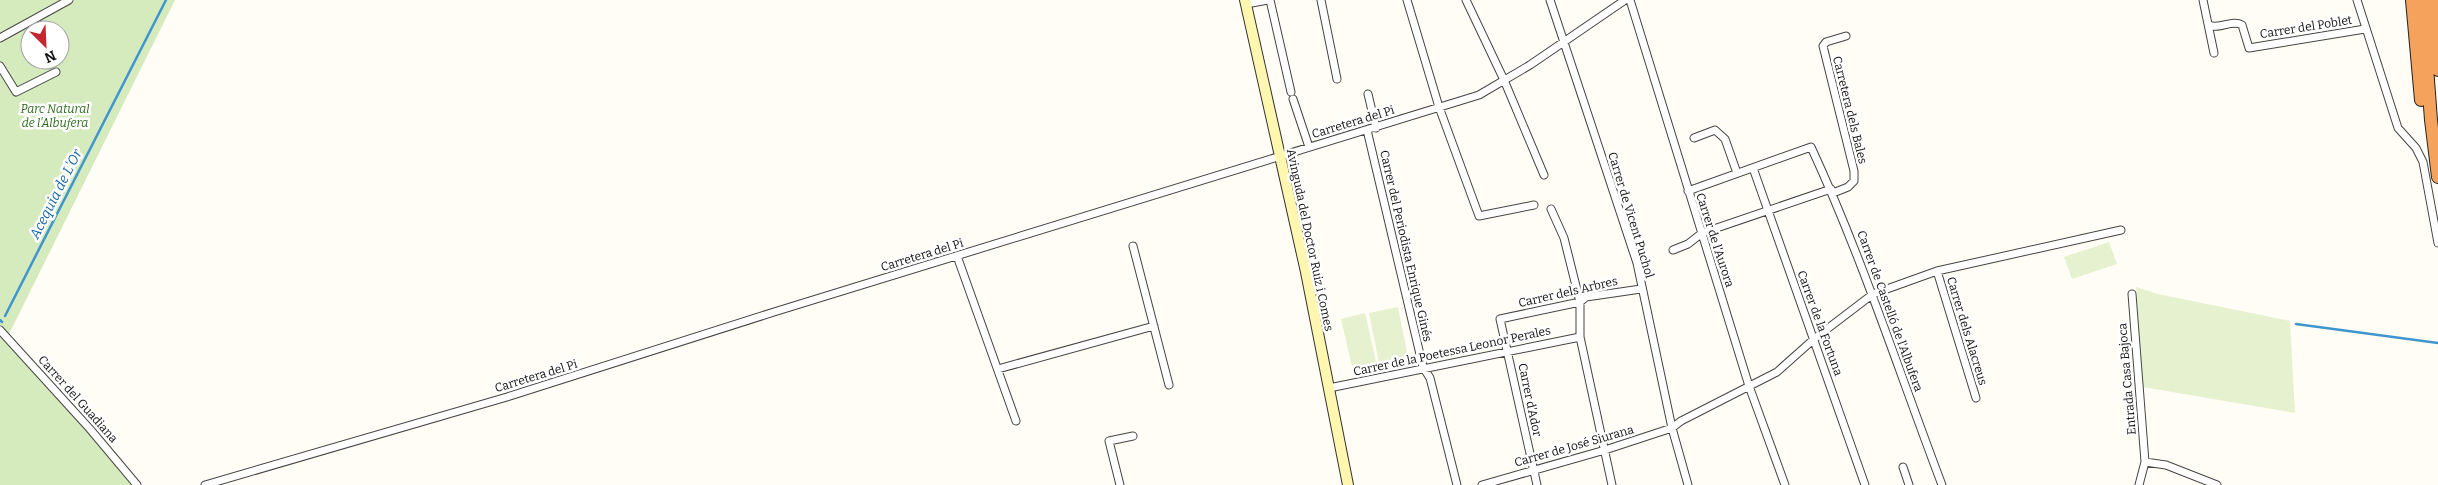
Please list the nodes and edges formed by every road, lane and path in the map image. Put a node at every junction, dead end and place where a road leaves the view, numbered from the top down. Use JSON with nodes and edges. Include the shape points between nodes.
{"nodes":[{"id":1,"x":70,"y":0,"type":"edge"},
{"id":2,"x":1269,"y":0,"type":"edge"},
{"id":3,"x":1321,"y":0,"type":"edge"},
{"id":4,"x":1407,"y":0,"type":"edge"},
{"id":5,"x":1466,"y":0,"type":"edge"},
{"id":6,"x":1550,"y":0,"type":"edge"},
{"id":7,"x":1625,"y":0,"type":"edge"},
{"id":8,"x":1630,"y":0,"type":"edge"},
{"id":9,"x":2203,"y":0,"type":"edge"},
{"id":10,"x":2357,"y":0,"type":"edge"},
{"id":11,"x":2412,"y":0,"type":"edge"},
{"id":12,"x":2422,"y":0,"type":"edge"},
{"id":13,"x":2432,"y":0,"type":"edge"},
{"id":14,"x":1245,"y":2,"type":"edge"},
{"id":15,"x":2209,"y":25,"type":"junction"},
{"id":16,"x":2365,"y":29,"type":"junction"},
{"id":17,"x":1846,"y":36,"type":"dead end"},
{"id":18,"x":0,"y":38,"type":"edge"},
{"id":19,"x":1565,"y":41,"type":"junction"},
{"id":20,"x":2214,"y":53,"type":"dead end"},
{"id":21,"x":0,"y":66,"type":"edge"},
{"id":22,"x":2438,"y":70,"type":"edge"},
{"id":23,"x":56,"y":72,"type":"dead end"},
{"id":24,"x":1337,"y":79,"type":"dead end"},
{"id":25,"x":1504,"y":80,"type":"junction"},
{"id":26,"x":1368,"y":94,"type":"dead end"},
{"id":27,"x":1439,"y":107,"type":"junction"},
{"id":28,"x":1376,"y":128,"type":"junction"},
{"id":29,"x":1367,"y":130,"type":"junction"},
{"id":30,"x":1694,"y":138,"type":"dead end"},
{"id":31,"x":1309,"y":147,"type":"junction"},
{"id":32,"x":1279,"y":156,"type":"junction"},
{"id":33,"x":1753,"y":168,"type":"junction"},
{"id":34,"x":1737,"y":173,"type":"junction"},
{"id":35,"x":2437,"y":174,"type":"edge"},
{"id":36,"x":1544,"y":175,"type":"dead end"},
{"id":37,"x":1688,"y":191,"type":"junction"},
{"id":38,"x":1832,"y":191,"type":"junction"},
{"id":39,"x":1534,"y":204,"type":"dead end"},
{"id":40,"x":1551,"y":209,"type":"dead end"},
{"id":41,"x":1767,"y":210,"type":"junction"},
{"id":42,"x":2121,"y":230,"type":"dead end"},
{"id":43,"x":1702,"y":232,"type":"junction"},
{"id":44,"x":2438,"y":243,"type":"edge"},
{"id":45,"x":1133,"y":246,"type":"dead end"},
{"id":46,"x":1673,"y":250,"type":"dead end"},
{"id":47,"x":957,"y":256,"type":"junction"},
{"id":48,"x":1937,"y":271,"type":"junction"},
{"id":49,"x":1642,"y":288,"type":"junction"},
{"id":50,"x":1873,"y":294,"type":"junction"},
{"id":51,"x":2132,"y":294,"type":"dead end"},
{"id":52,"x":1580,"y":302,"type":"junction"},
{"id":53,"x":1500,"y":319,"type":"joint"},
{"id":54,"x":1154,"y":326,"type":"junction"},
{"id":55,"x":0,"y":330,"type":"edge"},
{"id":56,"x":1580,"y":337,"type":"junction"},
{"id":57,"x":1814,"y":338,"type":"junction"},
{"id":58,"x":1508,"y":350,"type":"junction"},
{"id":59,"x":1423,"y":368,"type":"junction"},
{"id":60,"x":998,"y":369,"type":"junction"},
{"id":61,"x":1169,"y":385,"type":"dead end"},
{"id":62,"x":1749,"y":386,"type":"junction"},
{"id":63,"x":1329,"y":388,"type":"junction"},
{"id":64,"x":1976,"y":398,"type":"dead end"},
{"id":65,"x":1016,"y":421,"type":"dead end"},
{"id":66,"x":1672,"y":428,"type":"junction"},
{"id":67,"x":1133,"y":436,"type":"dead end"},
{"id":68,"x":1605,"y":450,"type":"junction"},
{"id":69,"x":2145,"y":462,"type":"junction"},
{"id":70,"x":1903,"y":467,"type":"dead end"},
{"id":71,"x":1534,"y":469,"type":"junction"},
{"id":72,"x":137,"y":485,"type":"edge"},
{"id":73,"x":205,"y":485,"type":"edge"},
{"id":74,"x":1120,"y":485,"type":"edge"},
{"id":75,"x":1348,"y":485,"type":"edge"},
{"id":76,"x":1457,"y":485,"type":"edge"},
{"id":77,"x":1482,"y":485,"type":"edge"},
{"id":78,"x":1537,"y":485,"type":"edge"},
{"id":79,"x":1612,"y":485,"type":"edge"},
{"id":80,"x":1688,"y":485,"type":"edge"},
{"id":81,"x":1785,"y":485,"type":"edge"},
{"id":82,"x":1865,"y":485,"type":"edge"},
{"id":83,"x":1909,"y":485,"type":"edge"},
{"id":84,"x":1942,"y":485,"type":"edge"},
{"id":85,"x":2139,"y":485,"type":"edge"},
{"id":86,"x":2217,"y":485,"type":"edge"}],
"edges":[{"from":1,"to":18,"type":"street"},
{"from":2,"to":14,"type":"street"},
{"from":2,"to":31,"type":"street","via":[[1292,95]]},
{"from":3,"to":24,"type":"street"},
{"from":4,"to":27,"type":"street"},
{"from":5,"to":25,"type":"street"},
{"from":6,"to":19,"type":"street","name":"Carrer de Vicent Puchol"},
{"from":7,"to":19,"type":"street","name":"Carretera del Pi"},
{"from":8,"to":37,"type":"street","name":"Carrer de l'Aurora"},
{"from":9,"to":15,"type":"street"},
{"from":10,"to":16,"type":"street"},
{"from":11,"to":35,"type":"highway","via":[[2422,114]]},
{"from":12,"to":35,"type":"highway"},
{"from":13,"to":22,"type":"highway"},
{"from":14,"to":32,"type":"street","name":"Avinguda del Doctor Ruiz i Comes"},
{"from":15,"to":16,"type":"street","name":"Carrer del Poblet","via":[[2242,25],[2249,48]]},
{"from":15,"to":20,"type":"street"},
{"from":16,"to":44,"type":"street","via":[[2398,128],[2416,148],[2423,162]]},
{"from":17,"to":38,"type":"street","name":"Carretera dels Bales","via":[[1823,46],[1854,172],[1854,181],[1848,187]]},
{"from":19,"to":25,"type":"street","name":"Carretera del Pi"},
{"from":19,"to":49,"type":"street","name":"Carrer de Vicent Puchol","via":[[1637,263]]},
{"from":21,"to":23,"type":"street","via":[[12,94]]},
{"from":25,"to":27,"type":"street","name":"Carretera del Pi","via":[[1479,95]]},
{"from":25,"to":36,"type":"street"},
{"from":26,"to":28,"type":"street"},
{"from":27,"to":28,"type":"street","name":"Carretera del Pi"},
{"from":27,"to":39,"type":"street","via":[[1478,216]]},
{"from":28,"to":29,"type":"street","name":"Carretera del Pi"},
{"from":29,"to":31,"type":"street","name":"Carretera del Pi"},
{"from":29,"to":59,"type":"street","name":"Carrer del Periodista Enrique Ginés"},
{"from":30,"to":34,"type":"street","via":[[1715,130],[1725,139]]},
{"from":31,"to":32,"type":"street","name":"Carretera del Pi"},
{"from":32,"to":47,"type":"street","name":"Carretera del Pi"},
{"from":32,"to":63,"type":"street","name":"Avinguda del Doctor Ruiz i Comes"},
{"from":33,"to":34,"type":"street"},
{"from":33,"to":38,"type":"street","name":"Carrer de Castelló de l'Albufera","via":[[1812,147]]},
{"from":33,"to":41,"type":"street","name":"Carrer de la Fortuna"},
{"from":34,"to":37,"type":"street"},
{"from":37,"to":43,"type":"street","name":"Carrer de l'Aurora"},
{"from":38,"to":41,"type":"street","name":"Carretera dels Bales"},
{"from":38,"to":50,"type":"street","name":"Carrer de Castelló de l'Albufera"},
{"from":40,"to":52,"type":"street","via":[[1564,238]]},
{"from":41,"to":43,"type":"street","name":"Carretera dels Bales"},
{"from":41,"to":57,"type":"street","name":"Carrer de la Fortuna"},
{"from":42,"to":48,"type":"street","name":"Carrer de José Siurana"},
{"from":43,"to":46,"type":"street","name":"Carretera dels Bales","via":[[1688,244]]},
{"from":43,"to":62,"type":"street","name":"Carrer de l'Aurora"},
{"from":45,"to":54,"type":"street"},
{"from":47,"to":60,"type":"street"},
{"from":47,"to":73,"type":"street","name":"Carretera del Pi","via":[[507,397]]},
{"from":48,"to":50,"type":"street","name":"Carrer de José Siurana"},
{"from":48,"to":64,"type":"street","name":"Carrer dels Alacreus"},
{"from":49,"to":52,"type":"street","name":"Carrer dels Arbres","via":[[1586,297]]},
{"from":49,"to":66,"type":"street","name":"Carrer de Vicent Puchol"},
{"from":50,"to":57,"type":"street","name":"Carrer de José Siurana"},
{"from":50,"to":84,"type":"street","name":"Carrer de Castelló de l'Albufera"},
{"from":51,"to":69,"type":"street","name":"Entrada Casa Bajoca"},
{"from":52,"to":53,"type":"street","name":"Carrer dels Arbres"},
{"from":52,"to":56,"type":"street"},
{"from":53,"to":58,"type":"street","name":"Carrer d'Ador"},
{"from":54,"to":60,"type":"street"},
{"from":54,"to":61,"type":"street"},
{"from":55,"to":72,"type":"street","name":"Carrer del Guadiana"},
{"from":56,"to":58,"type":"street","name":"Carrer de la Poetessa Leonor Perales"},
{"from":56,"to":68,"type":"street"},
{"from":57,"to":62,"type":"street","name":"Carrer de José Siurana","via":[[1777,372]]},
{"from":57,"to":82,"type":"street","name":"Carrer de la Fortuna"},
{"from":58,"to":59,"type":"street","name":"Carrer de la Poetessa Leonor Perales"},
{"from":58,"to":71,"type":"street","name":"Carrer d'Ador"},
{"from":59,"to":63,"type":"street","name":"Carrer de la Poetessa Leonor Perales"},
{"from":59,"to":76,"type":"street","name":"Carrer del Periodista Enrique Ginés","via":[[1430,378]]},
{"from":60,"to":65,"type":"street"},
{"from":62,"to":66,"type":"street","name":"Carrer de José Siurana","via":[[1681,420]]},
{"from":62,"to":81,"type":"street","name":"Carrer de l'Aurora"},
{"from":63,"to":75,"type":"street","name":"Avinguda del Doctor Ruiz i Comes"},
{"from":66,"to":68,"type":"street","name":"Carrer de José Siurana"},
{"from":66,"to":80,"type":"street","name":"Carrer de Vicent Puchol"},
{"from":67,"to":74,"type":"street","via":[[1109,442]]},
{"from":68,"to":71,"type":"street","name":"Carrer de José Siurana"},
{"from":68,"to":79,"type":"street"},
{"from":69,"to":85,"type":"street","name":"Entrada Casa Bajoca"},
{"from":69,"to":86,"type":"street","via":[[2166,465]]},
{"from":70,"to":83,"type":"street"},
{"from":71,"to":77,"type":"street","name":"Carrer de José Siurana"},
{"from":71,"to":78,"type":"street","name":"Carrer d'Ador"}]}
